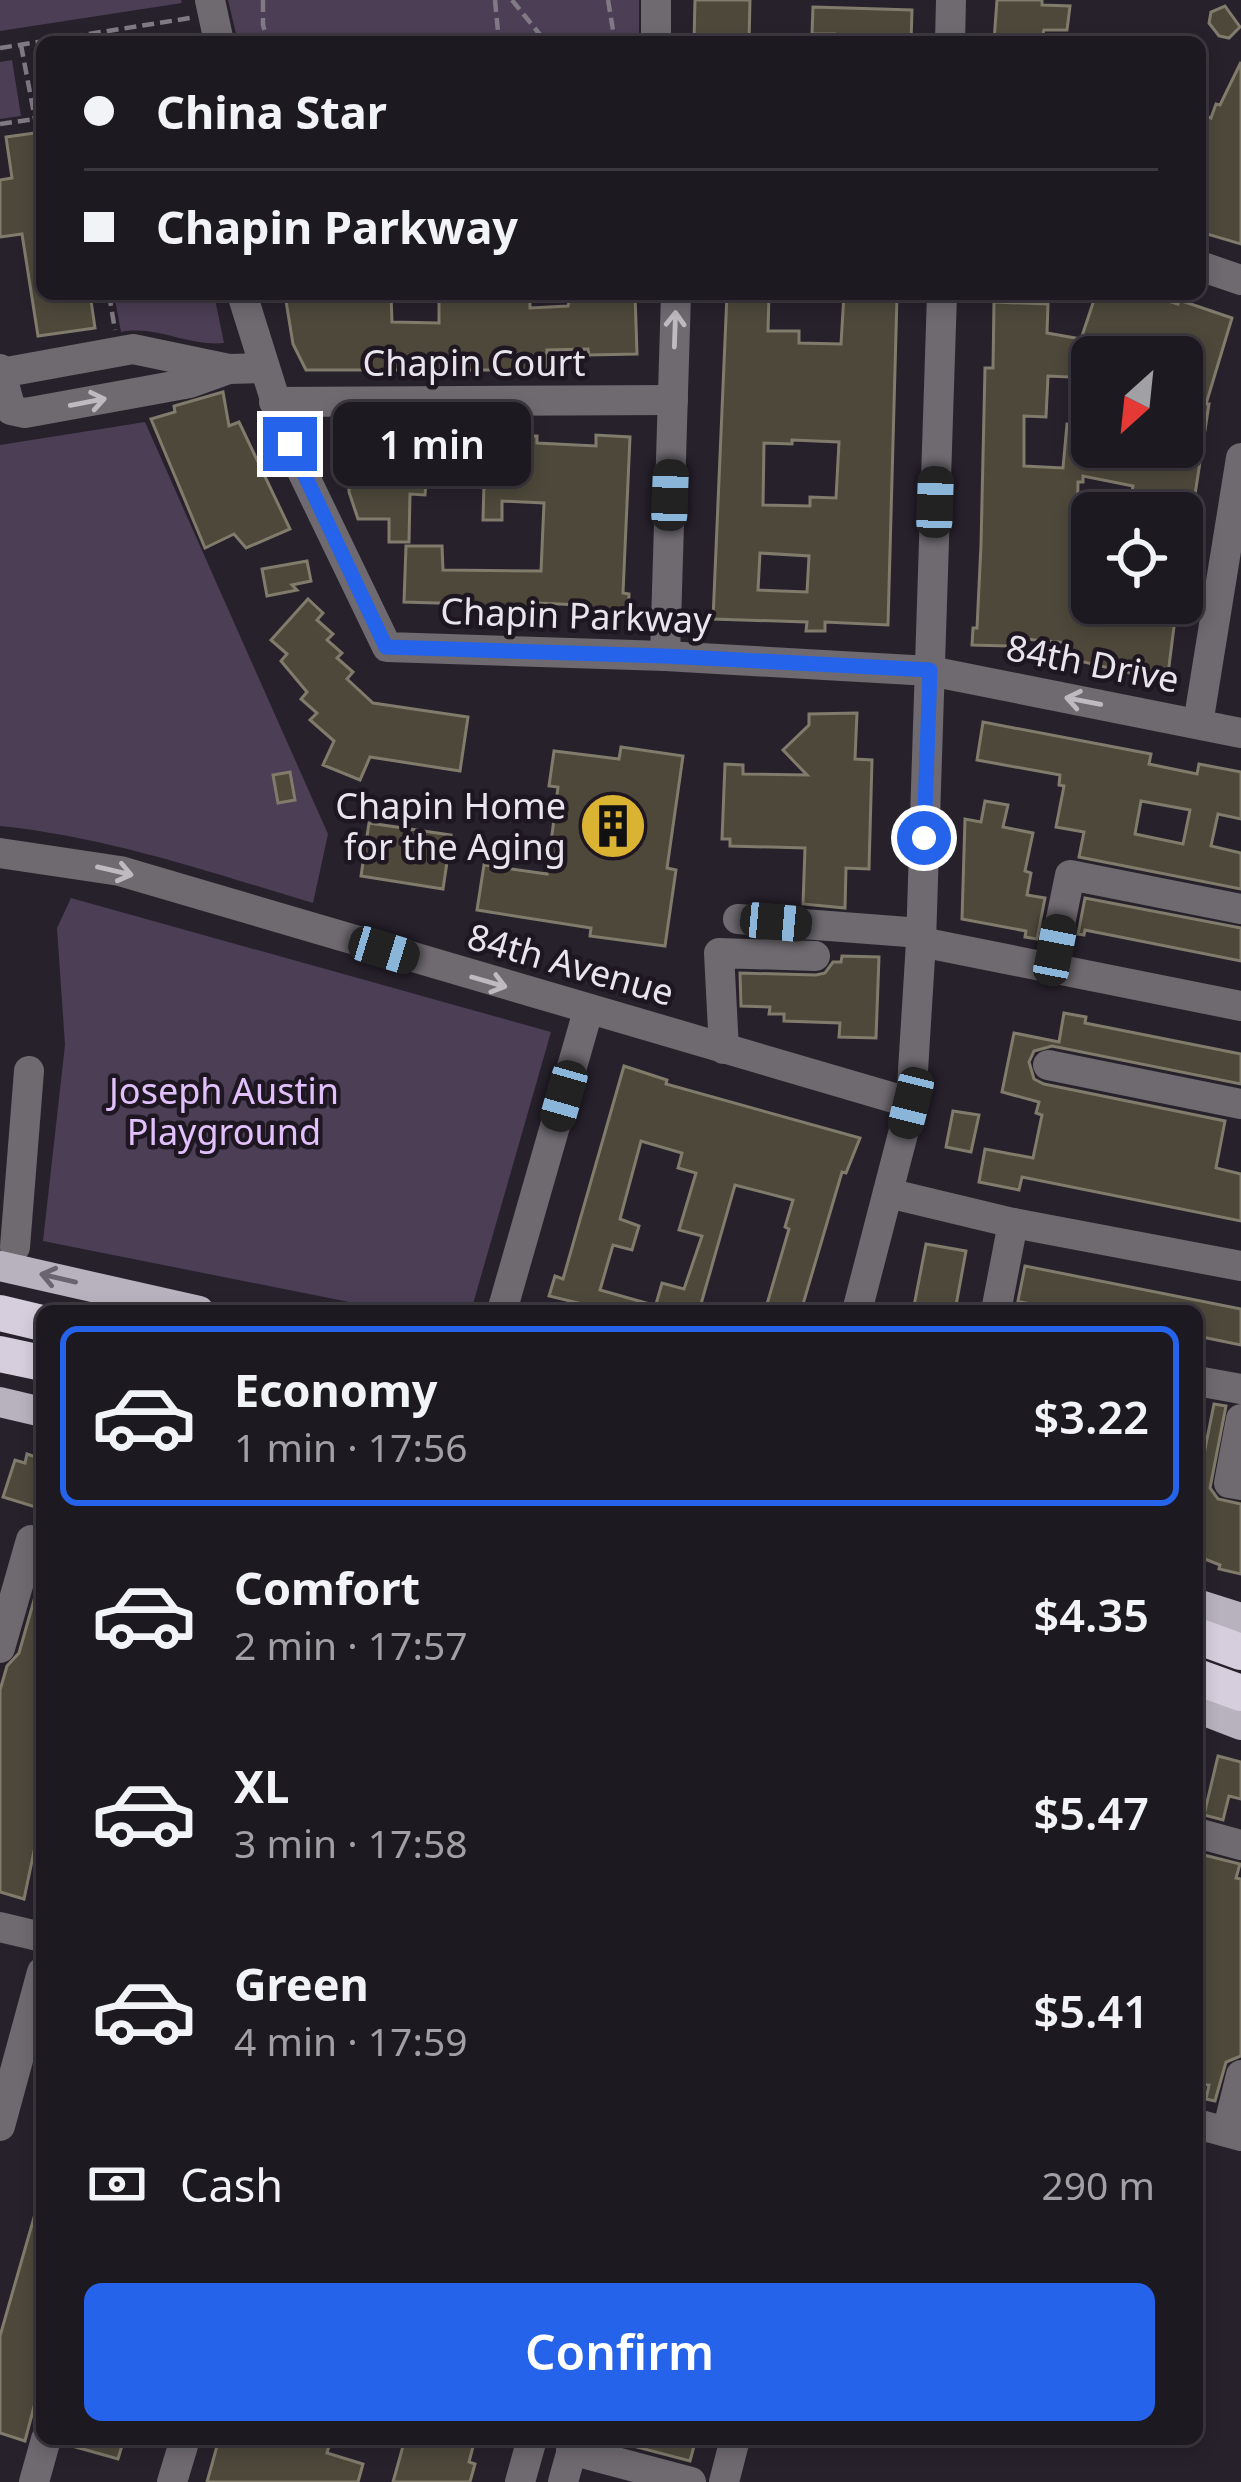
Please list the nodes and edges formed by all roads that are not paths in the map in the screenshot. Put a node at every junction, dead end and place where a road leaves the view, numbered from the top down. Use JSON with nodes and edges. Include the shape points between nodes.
{"nodes":[{"id":1,"x":656,"y":0,"type":"edge"},
{"id":2,"x":951,"y":0,"type":"edge"},
{"id":3,"x":205,"y":6,"type":"edge"},
{"id":4,"x":217,"y":36,"type":"edge"},
{"id":5,"x":656,"y":36,"type":"edge"},
{"id":6,"x":950,"y":36,"type":"edge"},
{"id":7,"x":1206,"y":268,"type":"edge"},
{"id":8,"x":1241,"y":280,"type":"edge"},
{"id":9,"x":244,"y":300,"type":"edge"},
{"id":10,"x":676,"y":300,"type":"edge"},
{"id":11,"x":944,"y":302,"type":"edge"},
{"id":12,"x":264,"y":368,"type":"junction"},
{"id":13,"x":229,"y":369,"type":"junction"},
{"id":14,"x":0,"y":371,"type":"edge"},
{"id":15,"x":673,"y":400,"type":"junction"},
{"id":16,"x":274,"y":402,"type":"junction"},
{"id":17,"x":1241,"y":458,"type":"edge"},
{"id":18,"x":665,"y":656,"type":"junction"},
{"id":19,"x":930,"y":670,"type":"junction"},
{"id":20,"x":1198,"y":724,"type":"junction"},
{"id":21,"x":1241,"y":733,"type":"edge"},
{"id":22,"x":0,"y":853,"type":"edge"},
{"id":23,"x":1241,"y":909,"type":"edge"},
{"id":24,"x":738,"y":919,"type":"dead end"},
{"id":25,"x":921,"y":938,"type":"junction"},
{"id":26,"x":814,"y":956,"type":"dead end"},
{"id":27,"x":1051,"y":968,"type":"junction"},
{"id":28,"x":1241,"y":1006,"type":"edge"},
{"id":29,"x":589,"y":1011,"type":"junction"},
{"id":30,"x":724,"y":1049,"type":"junction"},
{"id":31,"x":1048,"y":1065,"type":"dead end"},
{"id":32,"x":29,"y":1071,"type":"dead end"},
{"id":33,"x":911,"y":1103,"type":"junction"},
{"id":34,"x":1241,"y":1103,"type":"edge"},
{"id":35,"x":887,"y":1193,"type":"junction"},
{"id":36,"x":1013,"y":1223,"type":"junction"},
{"id":37,"x":8,"y":1256,"type":"edge"},
{"id":38,"x":1241,"y":1266,"type":"edge"},
{"id":39,"x":178,"y":1305,"type":"edge"},
{"id":40,"x":504,"y":1305,"type":"edge"},
{"id":41,"x":859,"y":1305,"type":"edge"},
{"id":42,"x":997,"y":1305,"type":"edge"},
{"id":43,"x":0,"y":1313,"type":"edge"},
{"id":44,"x":36,"y":1322,"type":"edge"},
{"id":45,"x":0,"y":1354,"type":"edge"},
{"id":46,"x":36,"y":1362,"type":"edge"},
{"id":47,"x":1203,"y":1382,"type":"edge"},
{"id":48,"x":1241,"y":1389,"type":"edge"},
{"id":49,"x":0,"y":1402,"type":"edge"},
{"id":50,"x":36,"y":1411,"type":"edge"},
{"id":51,"x":1241,"y":1419,"type":"edge"},
{"id":52,"x":1241,"y":1485,"type":"edge"},
{"id":53,"x":31,"y":1540,"type":"dead end"},
{"id":54,"x":1203,"y":1606,"type":"edge"},
{"id":55,"x":1241,"y":1618,"type":"edge"},
{"id":56,"x":1203,"y":1638,"type":"edge"},
{"id":57,"x":0,"y":1648,"type":"edge"},
{"id":58,"x":1241,"y":1652,"type":"edge"},
{"id":59,"x":1203,"y":1679,"type":"edge"},
{"id":60,"x":1241,"y":1693,"type":"edge"},
{"id":61,"x":1203,"y":1712,"type":"edge"},
{"id":62,"x":1241,"y":1725,"type":"edge"},
{"id":63,"x":1203,"y":1835,"type":"edge"},
{"id":64,"x":1241,"y":1845,"type":"edge"},
{"id":65,"x":0,"y":1927,"type":"edge"},
{"id":66,"x":36,"y":1936,"type":"edge"},
{"id":67,"x":36,"y":1994,"type":"edge"},
{"id":68,"x":1241,"y":2075,"type":"edge"},
{"id":69,"x":0,"y":2126,"type":"edge"},
{"id":70,"x":1222,"y":2131,"type":"edge"},
{"id":71,"x":44,"y":2445,"type":"edge"},
{"id":72,"x":182,"y":2445,"type":"edge"},
{"id":73,"x":530,"y":2445,"type":"edge"},
{"id":74,"x":573,"y":2445,"type":"edge"},
{"id":75,"x":733,"y":2445,"type":"edge"},
{"id":76,"x":34,"y":2482,"type":"edge"},
{"id":77,"x":172,"y":2482,"type":"edge"},
{"id":78,"x":520,"y":2482,"type":"edge"},
{"id":79,"x":562,"y":2482,"type":"edge"},
{"id":80,"x":691,"y":2482,"type":"edge"},
{"id":81,"x":724,"y":2482,"type":"edge"}],
"edges":[{"from":1,"to":5,"type":"street"},
{"from":2,"to":6,"type":"street"},
{"from":3,"to":4,"type":"street"},
{"from":7,"to":8,"type":"street"},
{"from":9,"to":12,"type":"street","name":"Chapin Parkway"},
{"from":15,"to":10,"type":"street","one_way":true},
{"from":11,"to":19,"type":"street"},
{"from":12,"to":13,"type":"street"},
{"from":12,"to":16,"type":"street","name":"Chapin Parkway"},
{"from":13,"to":14,"type":"street","via":[[133,350]]},
{"from":14,"to":13,"type":"street","one_way":true,"via":[[10,410],[25,413]]},
{"from":15,"to":16,"type":"street","name":"Chapin Court"},
{"from":15,"to":18,"type":"street"},
{"from":16,"to":18,"type":"street","name":"Chapin Parkway","via":[[386,647]]},
{"from":17,"to":20,"type":"street"},
{"from":18,"to":19,"type":"street","name":"Chapin Parkway"},
{"from":20,"to":19,"type":"street","name":"84th Drive","one_way":true},
{"from":19,"to":25,"type":"street"},
{"from":20,"to":21,"type":"street","name":"84th Drive"},
{"from":22,"to":29,"type":"street","name":"84th Avenue","one_way":true,"via":[[120,871]]},
{"from":23,"to":27,"type":"street","via":[[1070,875]]},
{"from":24,"to":25,"type":"street"},
{"from":25,"to":27,"type":"street"},
{"from":25,"to":33,"type":"street"},
{"from":26,"to":30,"type":"street","via":[[719,953]]},
{"from":27,"to":28,"type":"street"},
{"from":29,"to":30,"type":"street","name":"84th Avenue"},
{"from":29,"to":40,"type":"street"},
{"from":30,"to":33,"type":"street","name":"84th Avenue"},
{"from":31,"to":34,"type":"street"},
{"from":32,"to":37,"type":"street"},
{"from":33,"to":35,"type":"street"},
{"from":35,"to":36,"type":"street"},
{"from":35,"to":41,"type":"street"},
{"from":36,"to":38,"type":"street"},
{"from":36,"to":42,"type":"street"},
{"from":39,"to":37,"type":"main road","one_way":true},
{"from":43,"to":44,"type":"highway"},
{"from":45,"to":46,"type":"highway"},
{"from":47,"to":48,"type":"street"},
{"from":49,"to":50,"type":"main road"},
{"from":51,"to":52,"type":"street","via":[[1229,1483]]},
{"from":53,"to":57,"type":"street"},
{"from":54,"to":55,"type":"main road"},
{"from":56,"to":58,"type":"highway"},
{"from":59,"to":60,"type":"highway"},
{"from":61,"to":62,"type":"main road"},
{"from":63,"to":64,"type":"street"},
{"from":65,"to":66,"type":"street"},
{"from":67,"to":69,"type":"street"},
{"from":68,"to":70,"type":"street"},
{"from":71,"to":76,"type":"street"},
{"from":72,"to":77,"type":"street"},
{"from":73,"to":78,"type":"street"},
{"from":74,"to":79,"type":"street"},
{"from":74,"to":80,"type":"street"},
{"from":75,"to":81,"type":"street"}]}
